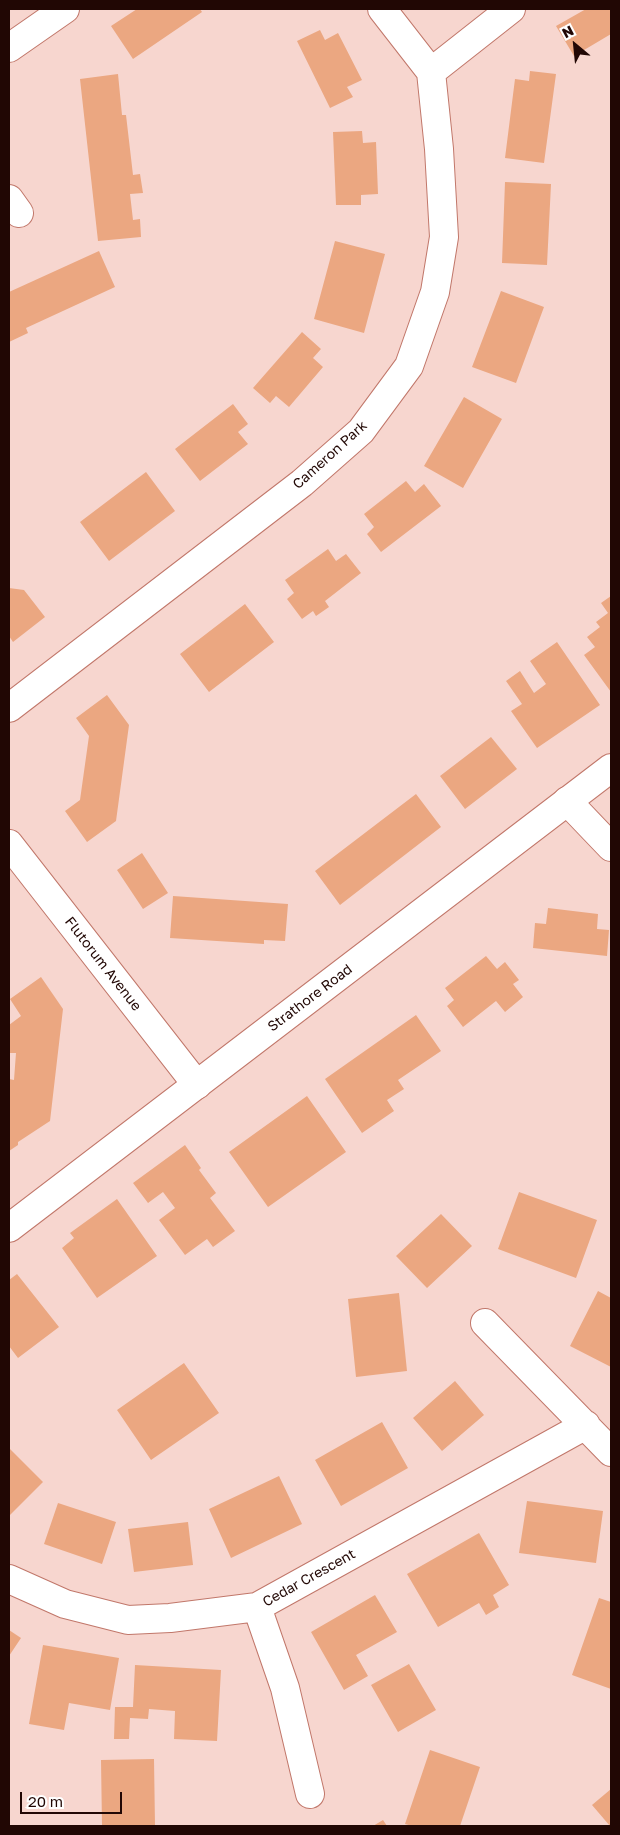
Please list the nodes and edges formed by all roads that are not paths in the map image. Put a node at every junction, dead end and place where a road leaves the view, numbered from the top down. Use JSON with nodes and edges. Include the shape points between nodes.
{"nodes":[{"id":1,"x":65,"y":9,"type":"edge"},
{"id":2,"x":382,"y":9,"type":"edge"},
{"id":3,"x":511,"y":9,"type":"edge"},
{"id":4,"x":9,"y":48,"type":"edge"},
{"id":5,"x":431,"y":72,"type":"junction"},
{"id":6,"x":9,"y":708,"type":"edge"},
{"id":7,"x":611,"y":768,"type":"edge"},
{"id":8,"x":567,"y":801,"type":"junction"},
{"id":9,"x":9,"y":844,"type":"edge"},
{"id":10,"x":611,"y":847,"type":"edge"},
{"id":11,"x":197,"y":1085,"type":"junction"},
{"id":12,"x":9,"y":1228,"type":"edge"},
{"id":13,"x":485,"y":1323,"type":"dead end"},
{"id":14,"x":586,"y":1424,"type":"junction"},
{"id":15,"x":611,"y":1452,"type":"edge"},
{"id":16,"x":9,"y":1579,"type":"edge"},
{"id":17,"x":257,"y":1607,"type":"junction"},
{"id":18,"x":310,"y":1794,"type":"dead end"}],
"edges":[{"from":1,"to":4,"type":"street"},
{"from":2,"to":5,"type":"street"},
{"from":3,"to":5,"type":"street"},
{"from":5,"to":6,"type":"street","name":"Cameron Park","via":[[444,236],[435,292],[409,366],[361,431],[302,483]]},
{"from":7,"to":8,"type":"street","name":"Strathore Road"},
{"from":8,"to":10,"type":"street"},
{"from":8,"to":11,"type":"street","name":"Strathore Road"},
{"from":9,"to":11,"type":"street","name":"Flutorum Avenue"},
{"from":11,"to":12,"type":"street","name":"Strathore Road"},
{"from":13,"to":14,"type":"street"},
{"from":14,"to":15,"type":"street"},
{"from":14,"to":17,"type":"street","name":"Cedar Crescent"},
{"from":16,"to":17,"type":"street","name":"Cedar Crescent","via":[[64,1604],[128,1620]]},
{"from":17,"to":18,"type":"street","via":[[285,1688]]}]}
